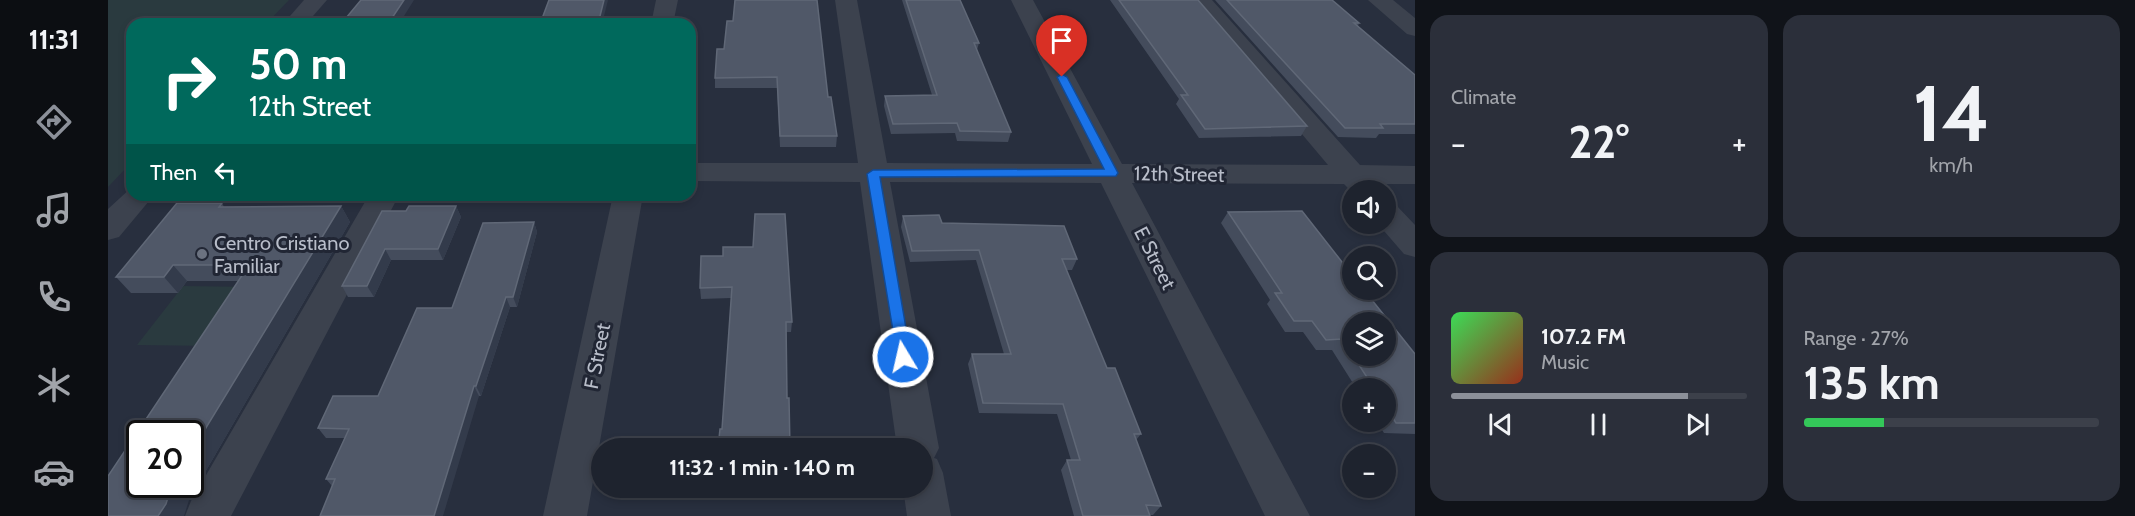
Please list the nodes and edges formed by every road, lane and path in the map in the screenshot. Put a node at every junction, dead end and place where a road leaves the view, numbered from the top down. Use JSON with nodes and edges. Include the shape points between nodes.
{"nodes":[{"id":1,"x":316,"y":0,"type":"edge"},
{"id":2,"x":667,"y":0,"type":"edge"},
{"id":3,"x":846,"y":0,"type":"edge"},
{"id":4,"x":1022,"y":0,"type":"edge"},
{"id":5,"x":1200,"y":0,"type":"edge"},
{"id":6,"x":1379,"y":0,"type":"edge"},
{"id":7,"x":300,"y":18,"type":"edge"},
{"id":8,"x":663,"y":18,"type":"edge"},
{"id":9,"x":1415,"y":29,"type":"edge"},
{"id":10,"x":696,"y":172,"type":"edge"},
{"id":11,"x":1112,"y":173,"type":"junction"},
{"id":12,"x":873,"y":174,"type":"junction"},
{"id":13,"x":1415,"y":175,"type":"edge"},
{"id":14,"x":1357,"y":180,"type":"edge"},
{"id":15,"x":1381,"y":180,"type":"edge"},
{"id":16,"x":1342,"y":182,"type":"edge"},
{"id":17,"x":134,"y":201,"type":"edge"},
{"id":18,"x":381,"y":201,"type":"edge"},
{"id":19,"x":627,"y":201,"type":"edge"},
{"id":20,"x":1396,"y":224,"type":"edge"},
{"id":21,"x":108,"y":229,"type":"edge"},
{"id":22,"x":1415,"y":246,"type":"edge"},
{"id":23,"x":916,"y":438,"type":"edge"},
{"id":24,"x":926,"y":498,"type":"edge"},
{"id":25,"x":207,"y":516,"type":"edge"},
{"id":26,"x":565,"y":516,"type":"edge"},
{"id":27,"x":929,"y":516,"type":"edge"},
{"id":28,"x":1288,"y":516,"type":"edge"}],
"edges":[{"from":1,"to":7,"type":"street"},
{"from":2,"to":8,"type":"street"},
{"from":3,"to":12,"type":"street"},
{"from":4,"to":11,"type":"street","name":"E Street"},
{"from":5,"to":14,"type":"street"},
{"from":6,"to":9,"type":"street"},
{"from":10,"to":12,"type":"street","name":"12th Street"},
{"from":11,"to":12,"type":"street","name":"12th Street"},
{"from":11,"to":16,"type":"street","name":"12th Street"},
{"from":11,"to":28,"type":"street","name":"E Street"},
{"from":12,"to":23,"type":"street"},
{"from":13,"to":15,"type":"street","name":"12th Street"},
{"from":17,"to":21,"type":"street"},
{"from":18,"to":25,"type":"street"},
{"from":19,"to":26,"type":"street","name":"F Street"},
{"from":20,"to":22,"type":"street"},
{"from":24,"to":27,"type":"street"}]}
